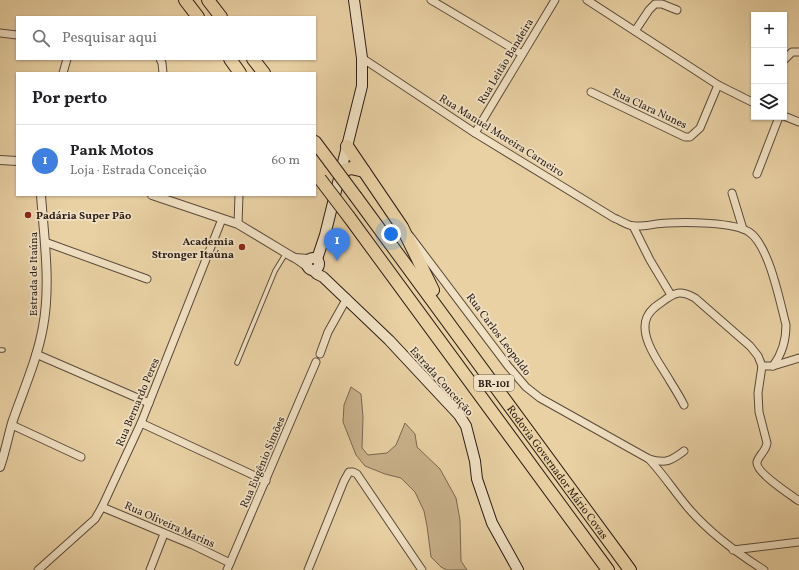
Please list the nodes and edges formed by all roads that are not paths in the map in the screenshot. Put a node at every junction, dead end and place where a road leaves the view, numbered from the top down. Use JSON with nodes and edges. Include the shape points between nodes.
{"nodes":[{"id":1,"x":185,"y":0,"type":"edge"},
{"id":2,"x":208,"y":0,"type":"edge"},
{"id":3,"x":354,"y":0,"type":"edge"},
{"id":4,"x":431,"y":0,"type":"edge"},
{"id":5,"x":555,"y":0,"type":"edge"},
{"id":6,"x":587,"y":0,"type":"edge"},
{"id":7,"x":677,"y":10,"type":"dead end"},
{"id":8,"x":197,"y":16,"type":"edge"},
{"id":9,"x":220,"y":16,"type":"edge"},
{"id":10,"x":635,"y":31,"type":"junction"},
{"id":11,"x":0,"y":33,"type":"edge"},
{"id":12,"x":16,"y":35,"type":"edge"},
{"id":13,"x":799,"y":52,"type":"edge"},
{"id":14,"x":522,"y":54,"type":"junction"},
{"id":15,"x":787,"y":56,"type":"edge"},
{"id":16,"x":362,"y":58,"type":"junction"},
{"id":17,"x":67,"y":60,"type":"edge"},
{"id":18,"x":162,"y":60,"type":"edge"},
{"id":19,"x":231,"y":60,"type":"edge"},
{"id":20,"x":254,"y":60,"type":"edge"},
{"id":21,"x":63,"y":72,"type":"edge"},
{"id":22,"x":163,"y":72,"type":"edge"},
{"id":23,"x":239,"y":72,"type":"edge"},
{"id":24,"x":263,"y":72,"type":"edge"},
{"id":25,"x":718,"y":85,"type":"junction"},
{"id":26,"x":591,"y":92,"type":"dead end"},
{"id":27,"x":751,"y":102,"type":"edge"},
{"id":28,"x":787,"y":117,"type":"edge"},
{"id":29,"x":778,"y":120,"type":"edge"},
{"id":30,"x":799,"y":122,"type":"edge"},
{"id":31,"x":475,"y":133,"type":"junction"},
{"id":32,"x":316,"y":143,"type":"edge"},
{"id":33,"x":347,"y":146,"type":"junction"},
{"id":34,"x":1,"y":158,"type":"edge"},
{"id":35,"x":16,"y":161,"type":"edge"},
{"id":36,"x":341,"y":171,"type":"junction"},
{"id":37,"x":364,"y":172,"type":"junction"},
{"id":38,"x":757,"y":174,"type":"dead end"},
{"id":39,"x":318,"y":176,"type":"edge"},
{"id":40,"x":732,"y":193,"type":"dead end"},
{"id":41,"x":41,"y":196,"type":"edge"},
{"id":42,"x":157,"y":196,"type":"edge"},
{"id":43,"x":239,"y":196,"type":"edge"},
{"id":44,"x":222,"y":219,"type":"junction"},
{"id":45,"x":238,"y":224,"type":"junction"},
{"id":46,"x":633,"y":226,"type":"junction"},
{"id":47,"x":402,"y":227,"type":"junction"},
{"id":48,"x":742,"y":229,"type":"junction"},
{"id":49,"x":45,"y":242,"type":"junction"},
{"id":50,"x":286,"y":253,"type":"junction"},
{"id":51,"x":313,"y":263,"type":"junction"},
{"id":52,"x":147,"y":279,"type":"dead end"},
{"id":53,"x":671,"y":295,"type":"junction"},
{"id":54,"x":346,"y":298,"type":"junction"},
{"id":55,"x":465,"y":344,"type":"junction"},
{"id":56,"x":36,"y":354,"type":"junction"},
{"id":57,"x":320,"y":354,"type":"dead end"},
{"id":58,"x":799,"y":358,"type":"edge"},
{"id":59,"x":316,"y":362,"type":"dead end"},
{"id":60,"x":237,"y":363,"type":"dead end"},
{"id":61,"x":762,"y":366,"type":"junction"},
{"id":62,"x":773,"y":366,"type":"junction"},
{"id":63,"x":149,"y":403,"type":"junction"},
{"id":64,"x":684,"y":405,"type":"dead end"},
{"id":65,"x":141,"y":423,"type":"junction"},
{"id":66,"x":12,"y":425,"type":"junction"},
{"id":67,"x":684,"y":451,"type":"dead end"},
{"id":68,"x":81,"y":457,"type":"dead end"},
{"id":69,"x":649,"y":459,"type":"junction"},
{"id":70,"x":0,"y":467,"type":"edge"},
{"id":71,"x":539,"y":477,"type":"junction"},
{"id":72,"x":266,"y":481,"type":"junction"},
{"id":73,"x":799,"y":501,"type":"edge"},
{"id":74,"x":102,"y":507,"type":"junction"},
{"id":75,"x":164,"y":534,"type":"junction"},
{"id":76,"x":799,"y":542,"type":"edge"},
{"id":77,"x":733,"y":550,"type":"junction"},
{"id":78,"x":227,"y":568,"type":"edge"},
{"id":79,"x":38,"y":570,"type":"edge"},
{"id":80,"x":150,"y":570,"type":"edge"},
{"id":81,"x":308,"y":570,"type":"edge"},
{"id":82,"x":422,"y":570,"type":"edge"},
{"id":83,"x":518,"y":570,"type":"edge"},
{"id":84,"x":599,"y":570,"type":"edge"},
{"id":85,"x":608,"y":570,"type":"edge"},
{"id":86,"x":630,"y":570,"type":"edge"},
{"id":87,"x":764,"y":570,"type":"edge"}],
"edges":[{"from":1,"to":8,"type":"highway"},
{"from":2,"to":9,"type":"highway"},
{"from":3,"to":16,"type":"main road"},
{"from":4,"to":14,"type":"street"},
{"from":5,"to":14,"type":"street","name":"Rua Leitão Bandeira"},
{"from":6,"to":10,"type":"street"},
{"from":7,"to":10,"type":"street","via":[[655,4]]},
{"from":10,"to":25,"type":"street"},
{"from":11,"to":12,"type":"street"},
{"from":13,"to":15,"type":"street","via":[[792,52]]},
{"from":14,"to":31,"type":"street","name":"Rua Leitão Bandeira"},
{"from":16,"to":31,"type":"street","name":"Rua Manuel Moreira Carneiro"},
{"from":16,"to":33,"type":"main road","via":[[362,86]]},
{"from":17,"to":21,"type":"street"},
{"from":18,"to":22,"type":"street"},
{"from":19,"to":23,"type":"highway"},
{"from":20,"to":24,"type":"highway"},
{"from":25,"to":26,"type":"street","name":"Rua Clara Nunes","via":[[700,128],[690,137],[685,137]]},
{"from":25,"to":27,"type":"street"},
{"from":28,"to":30,"type":"street"},
{"from":29,"to":38,"type":"street"},
{"from":31,"to":46,"type":"street","name":"Rua Manuel Moreira Carneiro","via":[[614,218]]},
{"from":32,"to":55,"type":"highway","name":"Rodovia Governador Mário Covas","number":"BR-101","bridge":true},
{"from":33,"to":36,"type":"main road"},
{"from":33,"to":37,"type":"highway"},
{"from":34,"to":35,"type":"street"},
{"from":36,"to":37,"type":"highway","via":[[352,168]]},
{"from":36,"to":51,"type":"main road","via":[[325,235]]},
{"from":37,"to":47,"type":"highway"},
{"from":39,"to":71,"type":"highway","name":"Rodovia Governador Mário Covas","number":"BR-101","bridge":true},
{"from":40,"to":48,"type":"street"},
{"from":41,"to":49,"type":"street","name":"Estrada de Itaúna"},
{"from":42,"to":44,"type":"street"},
{"from":43,"to":45,"type":"street"},
{"from":44,"to":45,"type":"street"},
{"from":44,"to":63,"type":"street","name":"Rua Bernardo Peres"},
{"from":45,"to":50,"type":"street"},
{"from":46,"to":48,"type":"street","name":"Rua Manuel Moreira Carneiro","via":[[696,222]]},
{"from":46,"to":53,"type":"street"},
{"from":47,"to":55,"type":"highway","via":[[426,278]]},
{"from":47,"to":69,"type":"street","name":"Rua Carlos Leopoldo","via":[[526,387],[540,398]]},
{"from":48,"to":62,"type":"street","name":"Rua Manuel Moreira Carneiro","via":[[754,236],[769,262],[786,325],[783,347]]},
{"from":49,"to":52,"type":"street"},
{"from":49,"to":56,"type":"street","name":"Estrada de Itaúna","via":[[46,298]]},
{"from":50,"to":51,"type":"street"},
{"from":50,"to":60,"type":"lane","via":[[275,271]]},
{"from":51,"to":54,"type":"main road","name":"Estrada Conceição"},
{"from":53,"to":61,"type":"street","via":[[680,292],[695,298],[750,346]]},
{"from":53,"to":64,"type":"street","via":[[653,309],[647,318],[646,329],[648,343],[658,363]]},
{"from":54,"to":57,"type":"street","via":[[328,332]]},
{"from":54,"to":83,"type":"main road","name":"Estrada Conceição","via":[[432,385],[466,426],[477,479],[492,523]]},
{"from":55,"to":86,"type":"highway","name":"Rodovia Governador Mário Covas","number":"BR-101"},
{"from":56,"to":63,"type":"street"},
{"from":56,"to":66,"type":"street","name":"Estrada de Itaúna"},
{"from":58,"to":62,"type":"street"},
{"from":59,"to":72,"type":"street","name":"Rua Eugênio Simões"},
{"from":61,"to":62,"type":"street"},
{"from":61,"to":73,"type":"street","via":[[758,393],[767,443],[757,465],[770,480]]},
{"from":63,"to":65,"type":"street","name":"Rua Bernardo Peres"},
{"from":65,"to":72,"type":"street"},
{"from":65,"to":74,"type":"street","name":"Rua Bernardo Peres"},
{"from":66,"to":68,"type":"street"},
{"from":66,"to":70,"type":"street","name":"Estrada de Itaúna"},
{"from":67,"to":69,"type":"street","name":"Rua Carlos Leopoldo","via":[[667,462]]},
{"from":69,"to":77,"type":"street","via":[[690,510]]},
{"from":71,"to":84,"type":"highway","via":[[571,532]]},
{"from":71,"to":85,"type":"highway","name":"Rodovia Governador Mário Covas","number":"BR-101"},
{"from":72,"to":78,"type":"street","name":"Rua Eugênio Simões"},
{"from":74,"to":75,"type":"street","name":"Rua Oliveira Marins"},
{"from":74,"to":79,"type":"street","name":"Rua Bernardo Peres","via":[[91,523]]},
{"from":75,"to":78,"type":"street","name":"Rua Oliveira Marins","via":[[193,545]]},
{"from":75,"to":80,"type":"street"},
{"from":76,"to":77,"type":"street"},
{"from":77,"to":87,"type":"street"},
{"from":81,"to":82,"type":"street","via":[[349,472],[357,474]]}]}
